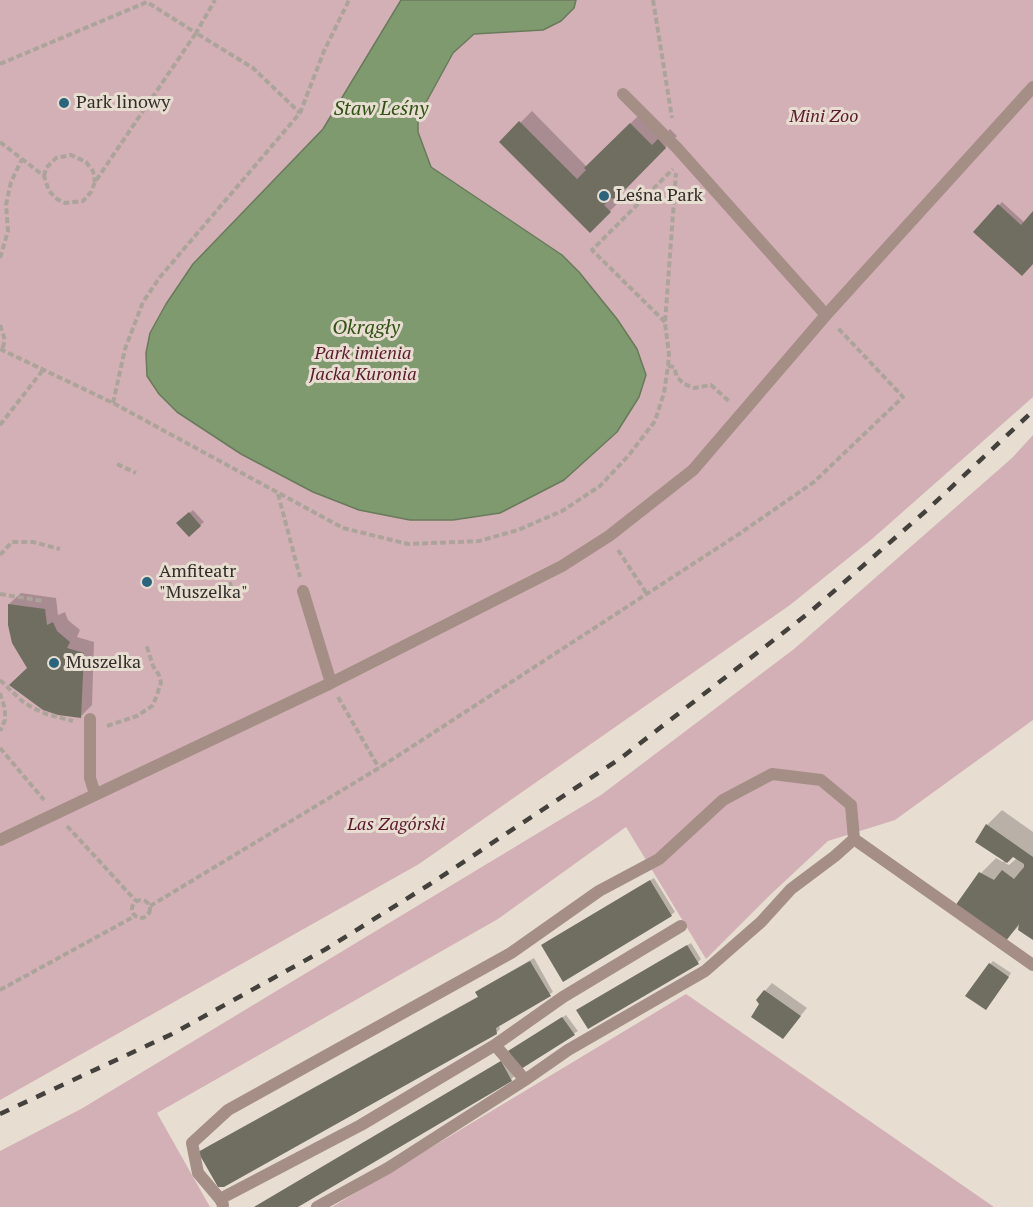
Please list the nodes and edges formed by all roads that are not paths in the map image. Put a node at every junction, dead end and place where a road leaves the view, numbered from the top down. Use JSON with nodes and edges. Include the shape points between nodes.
{"nodes":[{"id":1,"x":1033,"y":87,"type":"edge"},
{"id":2,"x":623,"y":94,"type":"dead end"},
{"id":3,"x":826,"y":315,"type":"junction"},
{"id":4,"x":303,"y":591,"type":"road end"},
{"id":5,"x":330,"y":683,"type":"junction"},
{"id":6,"x":90,"y":718,"type":"dead end"},
{"id":7,"x":95,"y":794,"type":"junction"},
{"id":8,"x":854,"y":839,"type":"junction"},
{"id":9,"x":0,"y":840,"type":"edge"},
{"id":10,"x":681,"y":926,"type":"dead end"},
{"id":11,"x":1033,"y":965,"type":"edge"},
{"id":12,"x":495,"y":1045,"type":"junction"},
{"id":13,"x":525,"y":1080,"type":"junction"},
{"id":14,"x":222,"y":1203,"type":"edge"},
{"id":15,"x":317,"y":1207,"type":"edge"}],
"edges":[{"from":1,"to":3,"type":"lane"},
{"from":2,"to":3,"type":"lane","via":[[677,148]]},
{"from":3,"to":5,"type":"lane","via":[[693,470],[609,536],[562,566]]},
{"from":4,"to":5,"type":"lane"},
{"from":5,"to":7,"type":"lane"},
{"from":6,"to":7,"type":"lane","via":[[90,778]]},
{"from":7,"to":9,"type":"lane"},
{"from":8,"to":11,"type":"lane"},
{"from":8,"to":13,"type":"lane","via":[[790,889],[760,922],[705,970],[568,1050]]},
{"from":8,"to":14,"type":"lane","via":[[851,805],[821,780],[772,774],[723,800],[659,859],[599,891],[511,953],[228,1110],[192,1143],[198,1173]]},
{"from":10,"to":12,"type":"lane","via":[[563,997]]},
{"from":12,"to":13,"type":"lane"},
{"from":12,"to":14,"type":"lane"},
{"from":13,"to":15,"type":"lane","via":[[388,1168]]}]}
